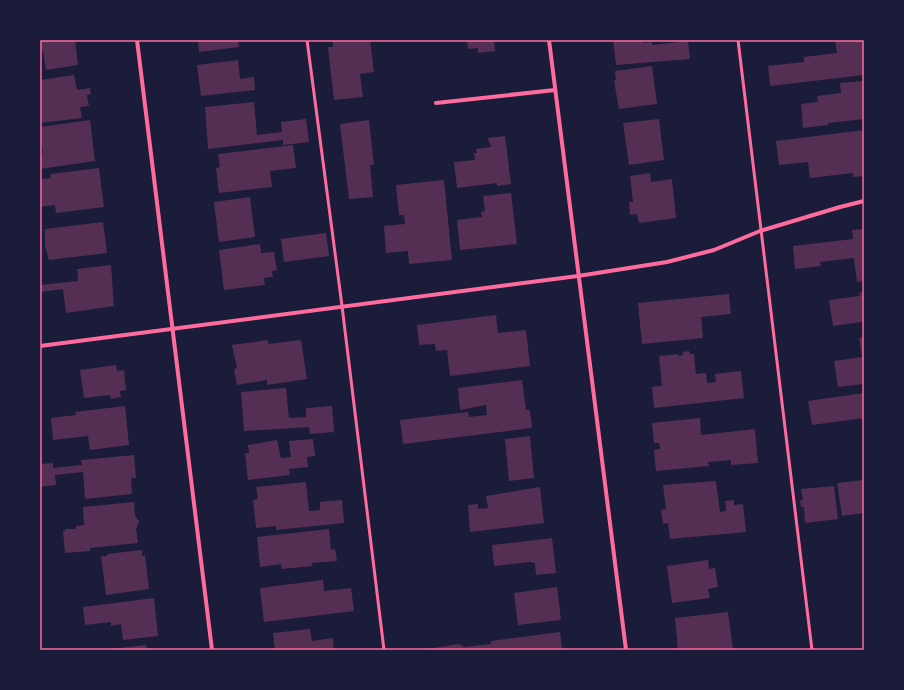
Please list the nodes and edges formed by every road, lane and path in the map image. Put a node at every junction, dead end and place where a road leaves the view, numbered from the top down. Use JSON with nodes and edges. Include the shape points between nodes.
{"nodes":[{"id":1,"x":137,"y":40,"type":"edge"},
{"id":2,"x":307,"y":40,"type":"edge"},
{"id":3,"x":549,"y":40,"type":"edge"},
{"id":4,"x":738,"y":40,"type":"edge"},
{"id":5,"x":555,"y":90,"type":"junction"},
{"id":6,"x":436,"y":104,"type":"dead end"},
{"id":7,"x":864,"y":201,"type":"edge"},
{"id":8,"x":760,"y":231,"type":"junction"},
{"id":9,"x":578,"y":276,"type":"junction"},
{"id":10,"x":342,"y":306,"type":"junction"},
{"id":11,"x":172,"y":330,"type":"junction"},
{"id":12,"x":40,"y":346,"type":"edge"},
{"id":13,"x":212,"y":650,"type":"edge"},
{"id":14,"x":384,"y":650,"type":"edge"},
{"id":15,"x":626,"y":650,"type":"edge"},
{"id":16,"x":812,"y":650,"type":"edge"}],
"edges":[{"from":1,"to":11,"type":"street"},
{"from":2,"to":10,"type":"lane"},
{"from":3,"to":5,"type":"street"},
{"from":4,"to":8,"type":"lane"},
{"from":5,"to":6,"type":"street"},
{"from":5,"to":9,"type":"street"},
{"from":7,"to":8,"type":"street"},
{"from":8,"to":9,"type":"street","via":[[714,250],[667,262]]},
{"from":8,"to":16,"type":"lane"},
{"from":9,"to":10,"type":"street"},
{"from":9,"to":15,"type":"street"},
{"from":10,"to":11,"type":"street"},
{"from":10,"to":14,"type":"lane"},
{"from":11,"to":12,"type":"street"},
{"from":11,"to":13,"type":"street"}]}
